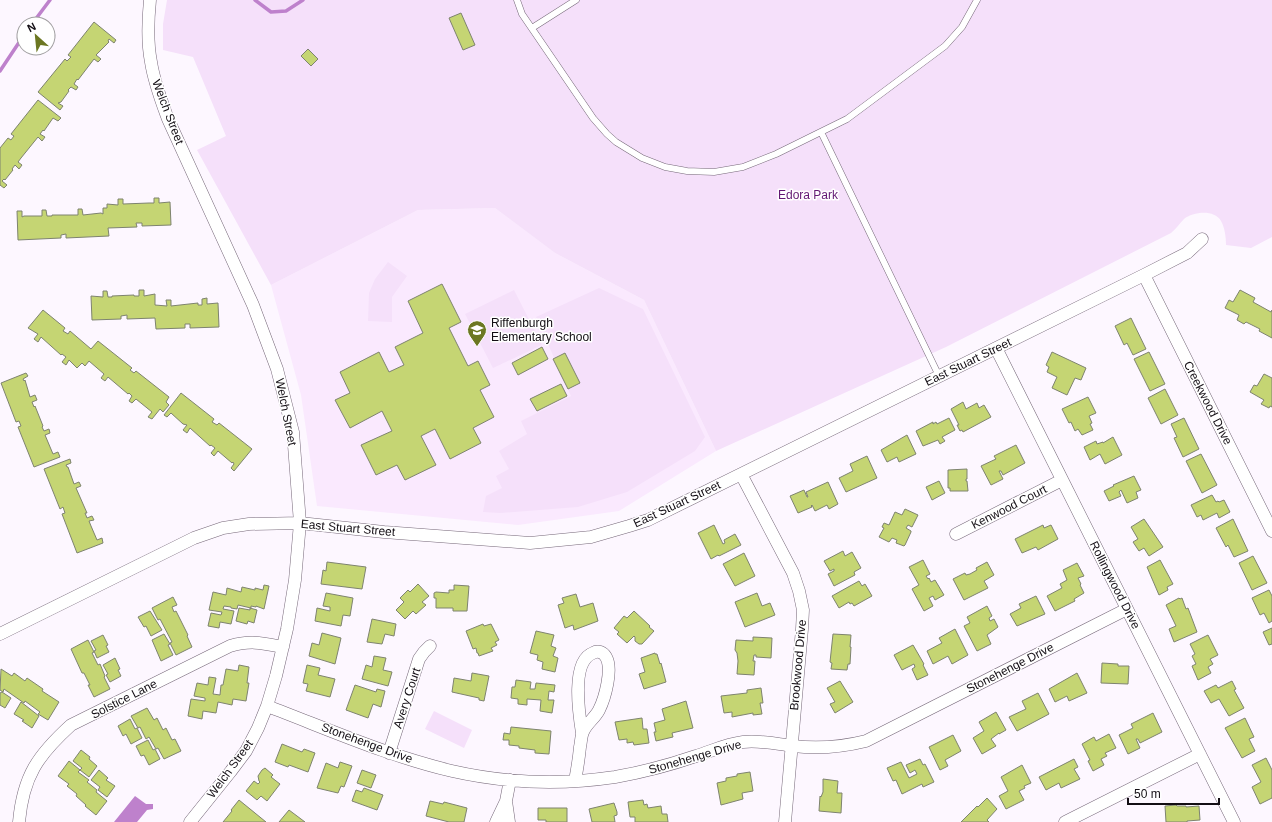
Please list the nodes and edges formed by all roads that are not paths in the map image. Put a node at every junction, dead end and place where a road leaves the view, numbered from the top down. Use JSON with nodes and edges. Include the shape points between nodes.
{"nodes":[{"id":1,"x":517,"y":0,"type":"edge"},
{"id":2,"x":576,"y":0,"type":"edge"},
{"id":3,"x":977,"y":0,"type":"edge"},
{"id":4,"x":150,"y":1,"type":"edge"},
{"id":5,"x":532,"y":28,"type":"junction"},
{"id":6,"x":820,"y":132,"type":"junction"},
{"id":7,"x":1202,"y":239,"type":"dead end"},
{"id":8,"x":1144,"y":275,"type":"junction"},
{"id":9,"x":996,"y":348,"type":"junction"},
{"id":10,"x":939,"y":376,"type":"junction"},
{"id":11,"x":741,"y":474,"type":"junction"},
{"id":12,"x":1062,"y":480,"type":"junction"},
{"id":13,"x":300,"y":523,"type":"junction"},
{"id":14,"x":1272,"y":531,"type":"edge"},
{"id":15,"x":956,"y":534,"type":"dead end"},
{"id":16,"x":1127,"y":610,"type":"junction"},
{"id":17,"x":0,"y":634,"type":"edge"},
{"id":18,"x":430,"y":646,"type":"dead end"},
{"id":19,"x":283,"y":647,"type":"junction"},
{"id":20,"x":267,"y":706,"type":"junction"},
{"id":21,"x":582,"y":733,"type":"junction"},
{"id":22,"x":792,"y":746,"type":"junction"},
{"id":23,"x":389,"y":752,"type":"junction"},
{"id":24,"x":1200,"y":754,"type":"junction"},
{"id":25,"x":510,"y":780,"type":"junction"},
{"id":26,"x":575,"y":781,"type":"junction"},
{"id":27,"x":506,"y":801,"type":"junction"},
{"id":28,"x":19,"y":822,"type":"edge"},
{"id":29,"x":190,"y":822,"type":"edge"},
{"id":30,"x":496,"y":822,"type":"edge"},
{"id":31,"x":509,"y":822,"type":"edge"},
{"id":32,"x":784,"y":822,"type":"edge"},
{"id":33,"x":1065,"y":822,"type":"edge"},
{"id":34,"x":1234,"y":822,"type":"edge"}],
"edges":[{"from":1,"to":5,"type":"lane","via":[[522,14]]},
{"from":2,"to":5,"type":"lane"},
{"from":3,"to":6,"type":"lane","via":[[962,26],[945,46],[847,119]]},
{"from":4,"to":13,"type":"street","name":"Welch Street","via":[[150,55],[158,92],[253,305],[277,369],[293,432]]},
{"from":5,"to":6,"type":"lane","via":[[602,129],[629,151],[665,167],[714,172],[743,167]]},
{"from":6,"to":10,"type":"lane"},
{"from":7,"to":8,"type":"street","name":"East Stuart Street","via":[[1187,253]]},
{"from":8,"to":9,"type":"street","name":"East Stuart Street"},
{"from":8,"to":14,"type":"street","name":"Creekwood Drive"},
{"from":9,"to":10,"type":"street","name":"East Stuart Street"},
{"from":9,"to":12,"type":"street","name":"Rollingwood Drive"},
{"from":10,"to":11,"type":"street","name":"East Stuart Street"},
{"from":11,"to":13,"type":"street","name":"East Stuart Street","via":[[648,520],[591,537],[562,541],[522,542]]},
{"from":11,"to":22,"type":"street","name":"Brookwood Drive","via":[[793,573],[803,610]]},
{"from":12,"to":15,"type":"street","name":"Kenwood Court"},
{"from":12,"to":16,"type":"street","name":"Rollingwood Drive"},
{"from":13,"to":17,"type":"street","name":"East Stuart Street","via":[[249,524],[223,528],[194,538]]},
{"from":13,"to":19,"type":"street","name":"Welch Street","via":[[295,580]]},
{"from":16,"to":22,"type":"street","name":"Stonehenge Drive","via":[[866,741],[836,747]]},
{"from":16,"to":24,"type":"street","name":"Rollingwood Drive"},
{"from":18,"to":23,"type":"street","name":"Avery Court","via":[[419,660]]},
{"from":19,"to":20,"type":"street","name":"Welch Street"},
{"from":19,"to":28,"type":"street","name":"Solstice Lane","via":[[253,642],[230,646],[71,725],[38,759],[25,790]]},
{"from":20,"to":23,"type":"street","name":"Stonehenge Drive"},
{"from":20,"to":29,"type":"street","name":"Welch Street","via":[[246,751]]},
{"from":21,"to":21,"type":"street","via":[[603,701],[608,677],[607,659],[604,653],[598,651],[587,656],[580,668],[578,708]]},
{"from":21,"to":26,"type":"street"},
{"from":22,"to":26,"type":"street","name":"Stonehenge Drive","via":[[764,741],[729,744],[646,771]]},
{"from":22,"to":32,"type":"street","name":"Brookwood Drive"},
{"from":23,"to":25,"type":"street","name":"Stonehenge Drive","via":[[451,771]]},
{"from":24,"to":33,"type":"street"},
{"from":24,"to":34,"type":"street","name":"Rollingwood Drive"},
{"from":25,"to":26,"type":"street","name":"Stonehenge Drive"},
{"from":25,"to":27,"type":"street"},
{"from":27,"to":30,"type":"street"},
{"from":27,"to":31,"type":"street"}]}
